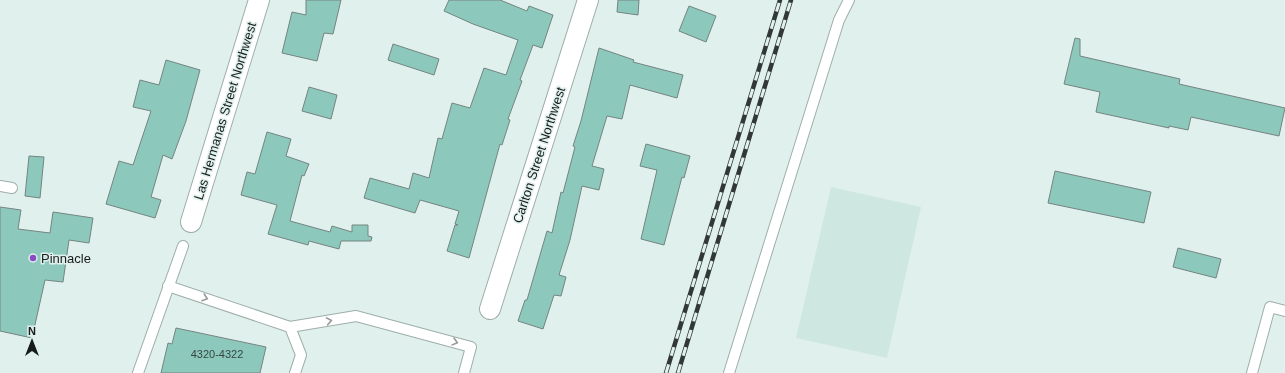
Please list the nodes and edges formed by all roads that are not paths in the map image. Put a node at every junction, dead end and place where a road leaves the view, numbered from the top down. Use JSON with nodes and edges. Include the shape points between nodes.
{"nodes":[{"id":1,"x":259,"y":0,"type":"edge"},
{"id":2,"x":588,"y":0,"type":"edge"},
{"id":3,"x":849,"y":0,"type":"edge"},
{"id":4,"x":0,"y":186,"type":"edge"},
{"id":5,"x":12,"y":188,"type":"dead end"},
{"id":6,"x":191,"y":222,"type":"dead end"},
{"id":7,"x":183,"y":246,"type":"dead end"},
{"id":8,"x":168,"y":286,"type":"junction"},
{"id":9,"x":490,"y":309,"type":"dead end"},
{"id":10,"x":1285,"y":311,"type":"edge"},
{"id":11,"x":290,"y":327,"type":"junction"},
{"id":12,"x":138,"y":373,"type":"edge"},
{"id":13,"x":296,"y":373,"type":"edge"},
{"id":14,"x":464,"y":373,"type":"edge"},
{"id":15,"x":729,"y":373,"type":"edge"},
{"id":16,"x":1252,"y":373,"type":"edge"}],
"edges":[{"from":1,"to":6,"type":"street","name":"Las Hermanas Street Northwest"},
{"from":2,"to":9,"type":"street","name":"Carlton Street Northwest"},
{"from":3,"to":15,"type":"lane","via":[[839,20]]},
{"from":4,"to":5,"type":"lane"},
{"from":7,"to":8,"type":"lane"},
{"from":8,"to":11,"type":"lane","one_way":true},
{"from":8,"to":12,"type":"lane"},
{"from":10,"to":16,"type":"lane","via":[[1270,307]]},
{"from":11,"to":13,"type":"lane","via":[[301,355]]},
{"from":11,"to":14,"type":"lane","one_way":true,"via":[[356,316],[471,347]]}]}
